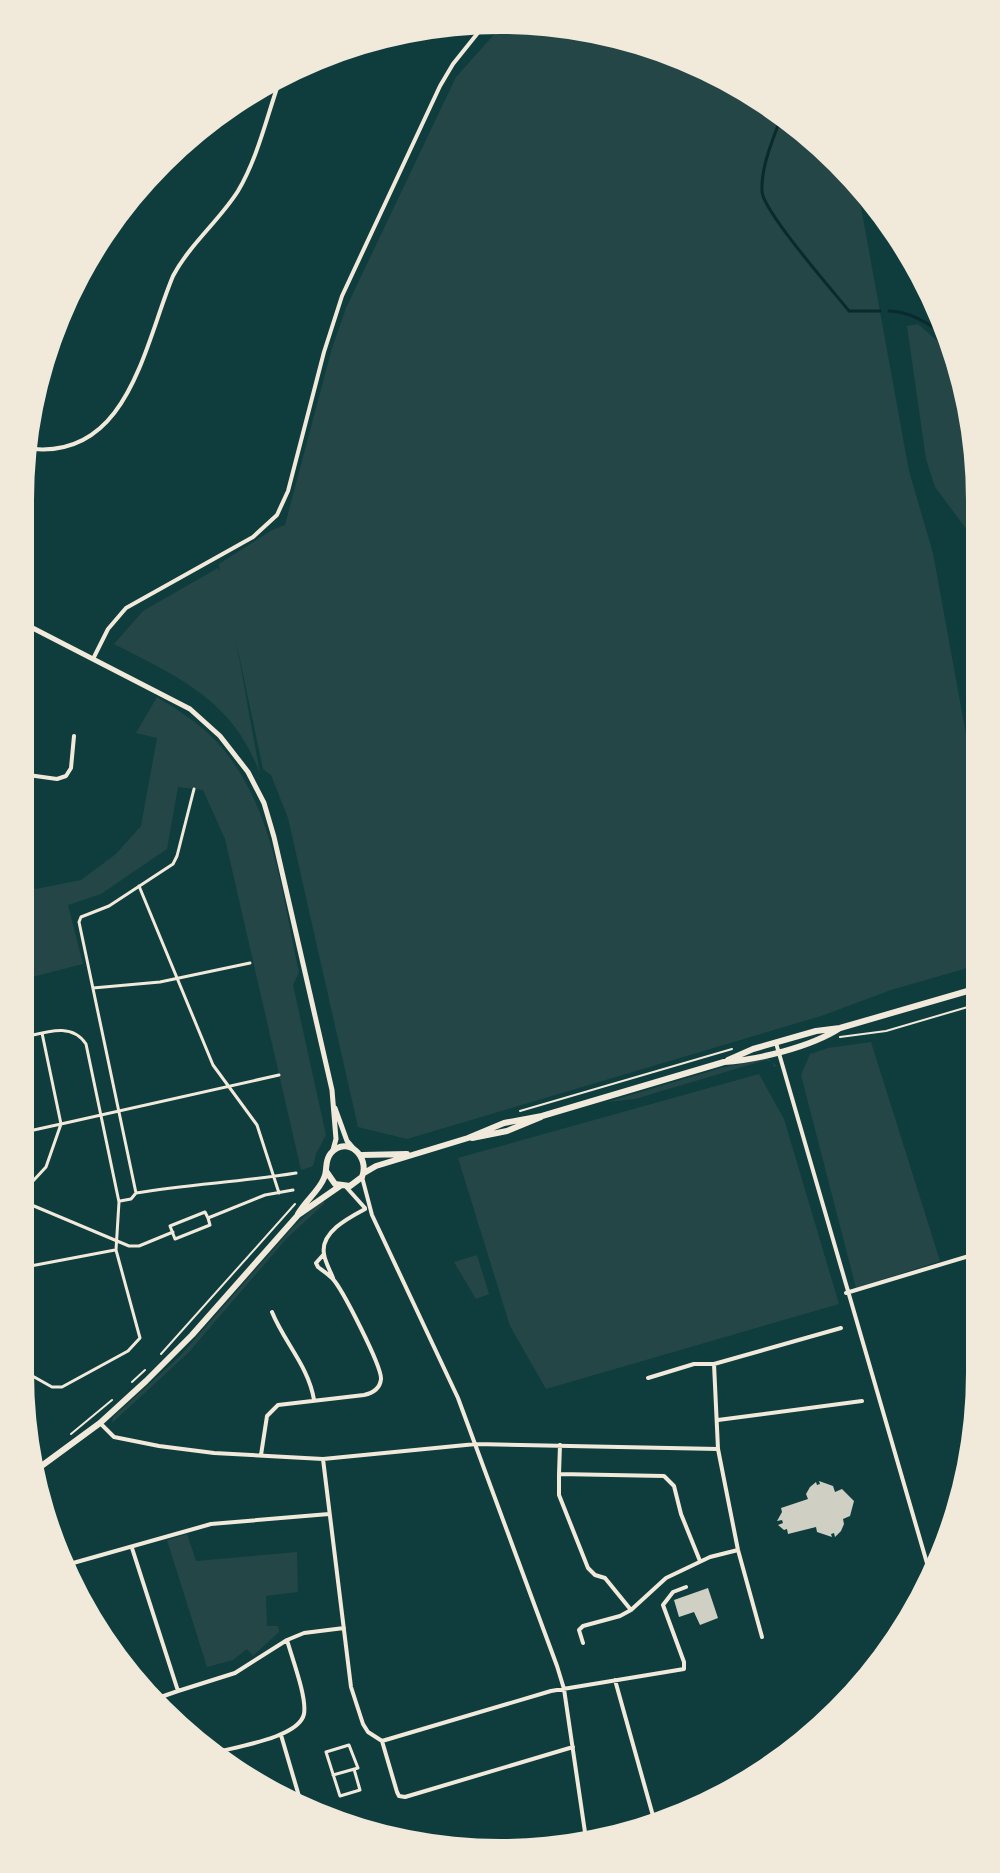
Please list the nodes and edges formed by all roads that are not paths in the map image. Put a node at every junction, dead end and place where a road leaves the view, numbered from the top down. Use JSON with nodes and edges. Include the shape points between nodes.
{"nodes":[{"id":1,"x":476,"y":35,"type":"edge"},
{"id":2,"x":276,"y":91,"type":"edge"},
{"id":3,"x":37,"y":449,"type":"edge"},
{"id":4,"x":34,"y":629,"type":"edge"},
{"id":5,"x":93,"y":659,"type":"junction"},
{"id":6,"x":74,"y":736,"type":"dead end"},
{"id":7,"x":34,"y":776,"type":"edge"},
{"id":8,"x":194,"y":789,"type":"dead end"},
{"id":9,"x":139,"y":886,"type":"junction"},
{"id":10,"x":250,"y":963,"type":"dead end"},
{"id":11,"x":178,"y":978,"type":"junction"},
{"id":12,"x":93,"y":988,"type":"junction"},
{"id":13,"x":966,"y":991,"type":"edge"},
{"id":14,"x":840,"y":1028,"type":"junction"},
{"id":15,"x":42,"y":1033,"type":"junction"},
{"id":16,"x":34,"y":1035,"type":"edge"},
{"id":17,"x":776,"y":1043,"type":"junction"},
{"id":18,"x":778,"y":1051,"type":"junction"},
{"id":19,"x":724,"y":1062,"type":"junction"},
{"id":20,"x":279,"y":1075,"type":"dead end"},
{"id":21,"x":228,"y":1087,"type":"junction"},
{"id":22,"x":335,"y":1107,"type":"junction"},
{"id":23,"x":118,"y":1112,"type":"junction"},
{"id":24,"x":101,"y":1116,"type":"junction"},
{"id":25,"x":61,"y":1124,"type":"junction"},
{"id":26,"x":34,"y":1130,"type":"edge"},
{"id":27,"x":353,"y":1148,"type":"junction"},
{"id":28,"x":333,"y":1151,"type":"junction"},
{"id":29,"x":360,"y":1154,"type":"junction"},
{"id":30,"x":410,"y":1154,"type":"junction"},
{"id":31,"x":326,"y":1171,"type":"junction"},
{"id":32,"x":296,"y":1173,"type":"dead end"},
{"id":33,"x":363,"y":1175,"type":"junction"},
{"id":34,"x":274,"y":1177,"type":"junction"},
{"id":35,"x":34,"y":1180,"type":"edge"},
{"id":36,"x":342,"y":1186,"type":"junction"},
{"id":37,"x":293,"y":1190,"type":"dead end"},
{"id":38,"x":136,"y":1193,"type":"junction"},
{"id":39,"x":279,"y":1193,"type":"junction"},
{"id":40,"x":119,"y":1202,"type":"junction"},
{"id":41,"x":34,"y":1206,"type":"edge"},
{"id":42,"x":365,"y":1209,"type":"junction"},
{"id":43,"x":298,"y":1215,"type":"junction"},
{"id":44,"x":372,"y":1215,"type":"junction"},
{"id":45,"x":208,"y":1218,"type":"junction"},
{"id":46,"x":173,"y":1232,"type":"junction"},
{"id":47,"x":117,"y":1240,"type":"junction"},
{"id":48,"x":116,"y":1250,"type":"junction"},
{"id":49,"x":324,"y":1254,"type":"junction"},
{"id":50,"x":966,"y":1257,"type":"edge"},
{"id":51,"x":34,"y":1265,"type":"edge"},
{"id":52,"x":334,"y":1280,"type":"junction"},
{"id":53,"x":846,"y":1293,"type":"junction"},
{"id":54,"x":272,"y":1312,"type":"dead end"},
{"id":55,"x":841,"y":1328,"type":"dead end"},
{"id":56,"x":714,"y":1364,"type":"junction"},
{"id":57,"x":34,"y":1377,"type":"edge"},
{"id":58,"x":648,"y":1378,"type":"dead end"},
{"id":59,"x":314,"y":1400,"type":"junction"},
{"id":60,"x":862,"y":1401,"type":"dead end"},
{"id":61,"x":718,"y":1420,"type":"junction"},
{"id":62,"x":100,"y":1423,"type":"junction"},
{"id":63,"x":476,"y":1444,"type":"junction"},
{"id":64,"x":560,"y":1445,"type":"junction"},
{"id":65,"x":718,"y":1449,"type":"junction"},
{"id":66,"x":261,"y":1455,"type":"junction"},
{"id":67,"x":323,"y":1459,"type":"junction"},
{"id":68,"x":43,"y":1465,"type":"edge"},
{"id":69,"x":559,"y":1474,"type":"junction"},
{"id":70,"x":329,"y":1514,"type":"junction"},
{"id":71,"x":132,"y":1548,"type":"junction"},
{"id":72,"x":738,"y":1550,"type":"junction"},
{"id":73,"x":700,"y":1561,"type":"junction"},
{"id":74,"x":926,"y":1561,"type":"edge"},
{"id":75,"x":74,"y":1563,"type":"edge"},
{"id":76,"x":686,"y":1587,"type":"dead end"},
{"id":77,"x":631,"y":1610,"type":"junction"},
{"id":78,"x":344,"y":1628,"type":"junction"},
{"id":79,"x":762,"y":1637,"type":"dead end"},
{"id":80,"x":287,"y":1640,"type":"junction"},
{"id":81,"x":583,"y":1643,"type":"dead end"},
{"id":82,"x":615,"y":1680,"type":"junction"},
{"id":83,"x":564,"y":1689,"type":"junction"},
{"id":84,"x":178,"y":1691,"type":"junction"},
{"id":85,"x":164,"y":1696,"type":"edge"},
{"id":86,"x":281,"y":1735,"type":"junction"},
{"id":87,"x":382,"y":1741,"type":"junction"},
{"id":88,"x":573,"y":1747,"type":"junction"},
{"id":89,"x":226,"y":1750,"type":"edge"},
{"id":90,"x":354,"y":1769,"type":"junction"},
{"id":91,"x":333,"y":1775,"type":"junction"},
{"id":92,"x":298,"y":1793,"type":"edge"},
{"id":93,"x":652,"y":1813,"type":"edge"},
{"id":94,"x":585,"y":1831,"type":"edge"}],
"edges":[{"from":1,"to":5,"type":"street","via":[[440,86],[342,296],[277,515],[253,537],[126,608]]},
{"from":2,"to":3,"type":"street","via":[[238,190],[173,276],[121,407],[76,442]]},
{"from":4,"to":5,"type":"street"},
{"from":5,"to":22,"type":"street","via":[[190,709],[248,772],[274,837]]},
{"from":6,"to":7,"type":"street","via":[[66,776]]},
{"from":8,"to":9,"type":"street","via":[[173,864]]},
{"from":9,"to":11,"type":"street"},
{"from":9,"to":12,"type":"street","via":[[81,917]]},
{"from":10,"to":11,"type":"street"},
{"from":11,"to":12,"type":"street"},
{"from":11,"to":21,"type":"street","via":[[213,1065]]},
{"from":12,"to":23,"type":"street"},
{"from":13,"to":14,"type":"main road"},
{"from":14,"to":17,"type":"main road"},
{"from":14,"to":18,"type":"main road"},
{"from":15,"to":16,"type":"street"},
{"from":15,"to":24,"type":"street","via":[[65,1030],[81,1036]]},
{"from":15,"to":25,"type":"street"},
{"from":17,"to":18,"type":"street"},
{"from":17,"to":19,"type":"main road"},
{"from":18,"to":19,"type":"main road"},
{"from":18,"to":53,"type":"street"},
{"from":19,"to":30,"type":"main road","via":[[501,1133]]},
{"from":20,"to":21,"type":"street"},
{"from":21,"to":23,"type":"street"},
{"from":21,"to":34,"type":"street","via":[[257,1125]]},
{"from":22,"to":27,"type":"street"},
{"from":22,"to":28,"type":"street"},
{"from":23,"to":24,"type":"street"},
{"from":23,"to":38,"type":"street"},
{"from":24,"to":25,"type":"street"},
{"from":24,"to":40,"type":"street"},
{"from":25,"to":26,"type":"street"},
{"from":25,"to":35,"type":"street","via":[[46,1167]]},
{"from":27,"to":28,"type":"main road"},
{"from":27,"to":29,"type":"main road"},
{"from":28,"to":31,"type":"main road"},
{"from":29,"to":30,"type":"main road"},
{"from":29,"to":33,"type":"main road"},
{"from":30,"to":33,"type":"main road"},
{"from":31,"to":36,"type":"main road"},
{"from":31,"to":43,"type":"main road"},
{"from":32,"to":34,"type":"street"},
{"from":33,"to":36,"type":"main road","via":[[355,1184]]},
{"from":33,"to":44,"type":"street"},
{"from":34,"to":38,"type":"street"},
{"from":34,"to":39,"type":"street"},
{"from":36,"to":42,"type":"street"},
{"from":36,"to":43,"type":"main road"},
{"from":37,"to":39,"type":"street"},
{"from":38,"to":40,"type":"street"},
{"from":39,"to":45,"type":"street"},
{"from":40,"to":47,"type":"street"},
{"from":41,"to":47,"type":"street"},
{"from":42,"to":44,"type":"street"},
{"from":42,"to":49,"type":"street","via":[[329,1234]]},
{"from":43,"to":62,"type":"main road","via":[[173,1355]]},
{"from":44,"to":63,"type":"street"},
{"from":45,"to":46,"type":"street","via":[[205,1212],[170,1226]]},
{"from":45,"to":46,"type":"street","via":[[210,1225],[194,1232],[175,1239]]},
{"from":46,"to":47,"type":"street","via":[[139,1246]]},
{"from":47,"to":48,"type":"street"},
{"from":48,"to":51,"type":"street"},
{"from":48,"to":57,"type":"street","via":[[140,1338],[128,1351],[62,1387]]},
{"from":49,"to":52,"type":"street"},
{"from":49,"to":52,"type":"street","via":[[316,1263]]},
{"from":50,"to":53,"type":"street"},
{"from":52,"to":59,"type":"street","via":[[360,1326],[380,1383],[371,1394]]},
{"from":53,"to":74,"type":"street"},
{"from":54,"to":59,"type":"street"},
{"from":55,"to":56,"type":"street"},
{"from":56,"to":58,"type":"street","via":[[694,1364]]},
{"from":56,"to":61,"type":"street"},
{"from":59,"to":66,"type":"street","via":[[284,1402],[271,1410]]},
{"from":60,"to":61,"type":"street"},
{"from":61,"to":65,"type":"street"},
{"from":62,"to":66,"type":"street","via":[[114,1437],[159,1446]]},
{"from":62,"to":68,"type":"main road"},
{"from":63,"to":64,"type":"street"},
{"from":63,"to":67,"type":"street"},
{"from":63,"to":83,"type":"street"},
{"from":64,"to":65,"type":"street"},
{"from":64,"to":69,"type":"street"},
{"from":65,"to":72,"type":"street"},
{"from":66,"to":67,"type":"street"},
{"from":67,"to":70,"type":"street"},
{"from":69,"to":73,"type":"street","via":[[664,1476],[674,1486]]},
{"from":69,"to":77,"type":"street","via":[[559,1495],[588,1568],[605,1578]]},
{"from":70,"to":71,"type":"street","via":[[211,1524]]},
{"from":70,"to":78,"type":"street"},
{"from":71,"to":75,"type":"street"},
{"from":71,"to":84,"type":"street"},
{"from":72,"to":73,"type":"street"},
{"from":72,"to":79,"type":"street"},
{"from":73,"to":77,"type":"street","via":[[666,1578]]},
{"from":76,"to":82,"type":"street","via":[[673,1592],[663,1605],[684,1669]]},
{"from":77,"to":81,"type":"street","via":[[583,1626]]},
{"from":78,"to":80,"type":"street"},
{"from":78,"to":87,"type":"street","via":[[359,1715],[368,1732]]},
{"from":80,"to":84,"type":"street","via":[[235,1673]]},
{"from":80,"to":86,"type":"street","via":[[304,1714],[295,1728]]},
{"from":82,"to":83,"type":"street"},
{"from":82,"to":93,"type":"street"},
{"from":83,"to":87,"type":"street"},
{"from":83,"to":88,"type":"street"},
{"from":84,"to":85,"type":"street"},
{"from":86,"to":89,"type":"street"},
{"from":86,"to":92,"type":"street"},
{"from":87,"to":88,"type":"street","via":[[397,1792],[405,1797]]},
{"from":88,"to":94,"type":"street"},
{"from":90,"to":91,"type":"street"},
{"from":90,"to":91,"type":"street","via":[[360,1790],[340,1796]]},
{"from":90,"to":91,"type":"street","via":[[358,1768],[349,1745],[326,1752]]}]}
